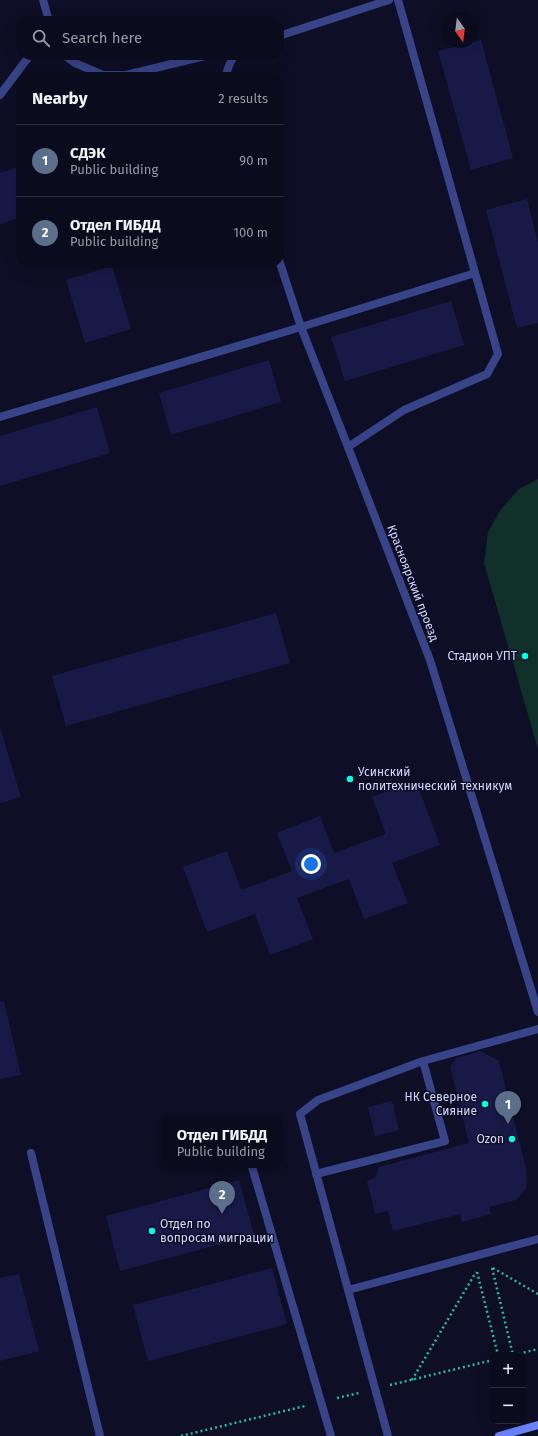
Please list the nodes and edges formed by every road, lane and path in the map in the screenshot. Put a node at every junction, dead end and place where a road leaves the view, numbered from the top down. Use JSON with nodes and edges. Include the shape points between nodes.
{"nodes":[{"id":1,"x":389,"y":0,"type":"edge"},
{"id":2,"x":398,"y":0,"type":"edge"},
{"id":3,"x":375,"y":2,"type":"edge"},
{"id":4,"x":46,"y":3,"type":"edge"},
{"id":5,"x":48,"y":16,"type":"edge"},
{"id":6,"x":284,"y":34,"type":"edge"},
{"id":7,"x":26,"y":60,"type":"edge"},
{"id":8,"x":71,"y":60,"type":"edge"},
{"id":9,"x":188,"y":60,"type":"edge"},
{"id":10,"x":231,"y":60,"type":"edge"},
{"id":11,"x":17,"y":72,"type":"edge"},
{"id":12,"x":98,"y":72,"type":"edge"},
{"id":13,"x":138,"y":72,"type":"edge"},
{"id":14,"x":226,"y":72,"type":"edge"},
{"id":15,"x":16,"y":74,"type":"edge"},
{"id":16,"x":0,"y":95,"type":"edge"},
{"id":17,"x":282,"y":268,"type":"edge"},
{"id":18,"x":475,"y":273,"type":"junction"},
{"id":19,"x":300,"y":327,"type":"junction"},
{"id":20,"x":0,"y":417,"type":"edge"},
{"id":21,"x":348,"y":447,"type":"junction"},
{"id":22,"x":538,"y":1012,"type":"edge"},
{"id":23,"x":538,"y":1029,"type":"edge"},
{"id":24,"x":423,"y":1061,"type":"junction"},
{"id":25,"x":31,"y":1153,"type":"dead end"},
{"id":26,"x":252,"y":1168,"type":"edge"},
{"id":27,"x":316,"y":1174,"type":"junction"},
{"id":28,"x":538,"y":1239,"type":"edge"},
{"id":29,"x":348,"y":1290,"type":"junction"},
{"id":30,"x":538,"y":1294,"type":"edge"},
{"id":31,"x":538,"y":1349,"type":"edge"},
{"id":32,"x":497,"y":1352,"type":"edge"},
{"id":33,"x":512,"y":1352,"type":"edge"},
{"id":34,"x":526,"y":1352,"type":"edge"},
{"id":35,"x":411,"y":1380,"type":"dead end"},
{"id":36,"x":538,"y":1425,"type":"edge"},
{"id":37,"x":100,"y":1436,"type":"edge"},
{"id":38,"x":330,"y":1436,"type":"edge"},
{"id":39,"x":388,"y":1436,"type":"edge"},
{"id":40,"x":499,"y":1436,"type":"edge"}],
"edges":[{"from":1,"to":3,"type":"street"},
{"from":2,"to":18,"type":"street"},
{"from":3,"to":6,"type":"street"},
{"from":4,"to":5,"type":"street"},
{"from":7,"to":11,"type":"street"},
{"from":8,"to":12,"type":"street"},
{"from":9,"to":13,"type":"street"},
{"from":10,"to":14,"type":"street"},
{"from":15,"to":16,"type":"street"},
{"from":17,"to":19,"type":"street","name":"Красноярский проезд"},
{"from":18,"to":19,"type":"street"},
{"from":18,"to":21,"type":"street","via":[[498,354],[487,374],[404,410]]},
{"from":19,"to":20,"type":"street"},
{"from":19,"to":21,"type":"street","name":"Красноярский проезд"},
{"from":21,"to":22,"type":"street","name":"Красноярский проезд","via":[[430,660]]},
{"from":23,"to":24,"type":"street"},
{"from":24,"to":27,"type":"street","via":[[318,1100],[300,1114]]},
{"from":24,"to":27,"type":"street","via":[[445,1141]]},
{"from":25,"to":37,"type":"street"},
{"from":26,"to":38,"type":"street"},
{"from":27,"to":29,"type":"street"},
{"from":28,"to":29,"type":"street"},
{"from":29,"to":39,"type":"street"},
{"from":30,"to":33,"type":"path","via":[[492,1267]]},
{"from":31,"to":34,"type":"path"},
{"from":32,"to":35,"type":"path","via":[[477,1270]]},
{"from":36,"to":40,"type":"main road"}]}
